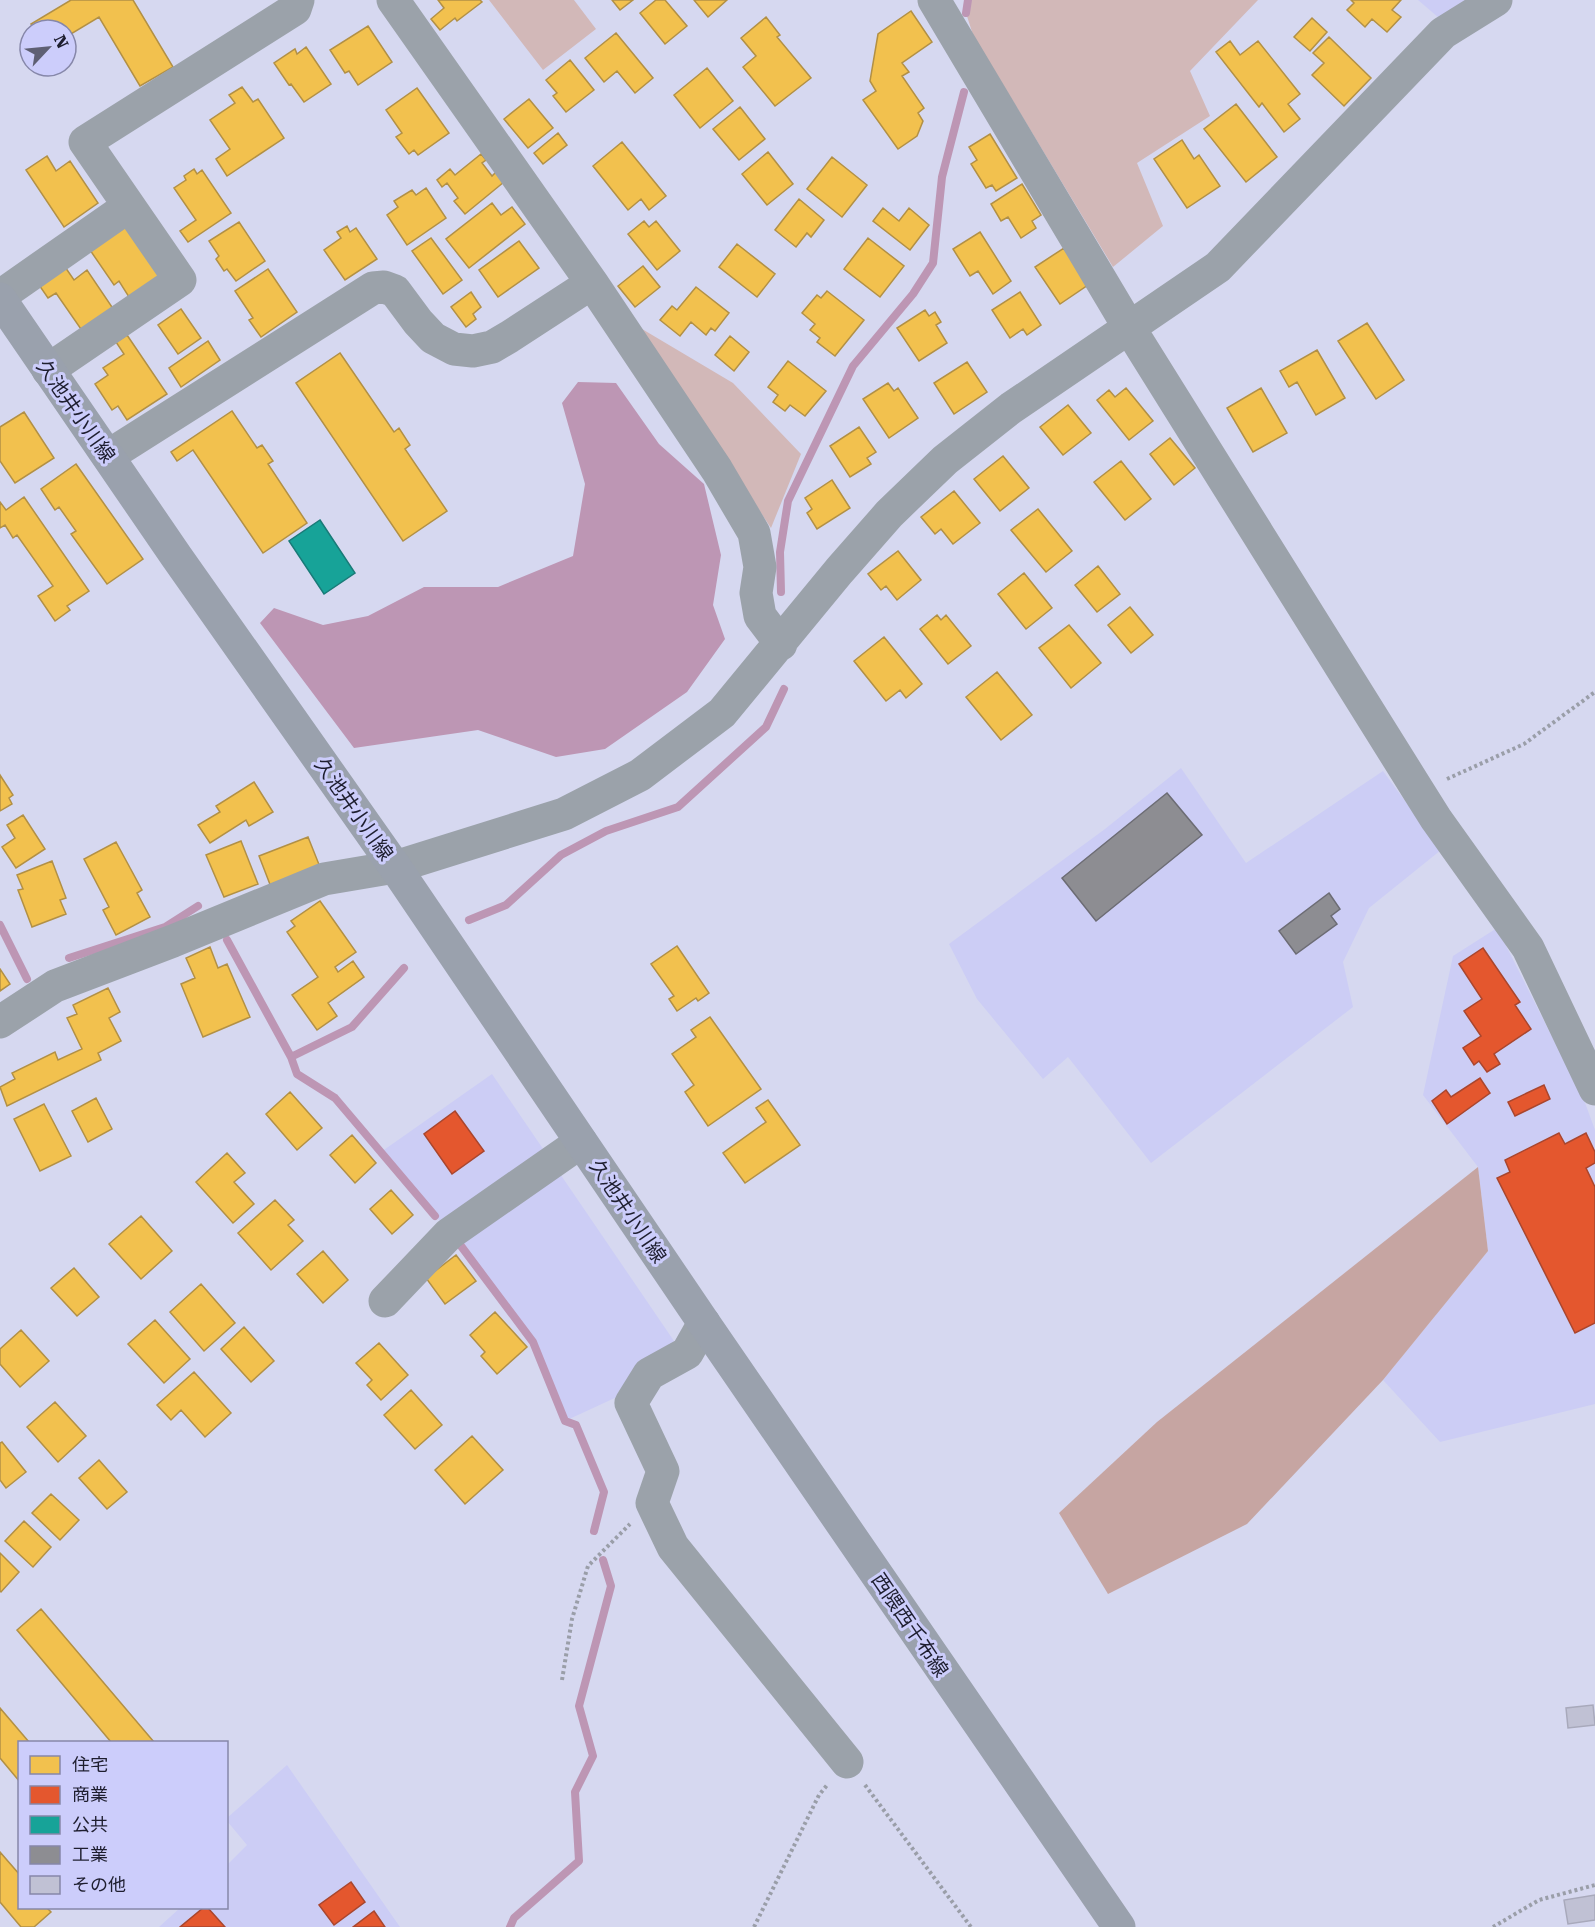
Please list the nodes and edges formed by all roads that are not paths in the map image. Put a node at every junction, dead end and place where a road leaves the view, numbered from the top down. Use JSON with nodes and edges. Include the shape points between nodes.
{"nodes":[{"id":1,"x":298,"y":0,"type":"edge"},
{"id":2,"x":393,"y":0,"type":"edge"},
{"id":3,"x":934,"y":0,"type":"edge"},
{"id":4,"x":1496,"y":0,"type":"edge"},
{"id":5,"x":129,"y":206,"type":"junction"},
{"id":6,"x":592,"y":283,"type":"junction"},
{"id":7,"x":0,"y":298,"type":"edge"},
{"id":8,"x":1130,"y":329,"type":"junction"},
{"id":9,"x":48,"y":370,"type":"junction"},
{"id":10,"x":108,"y":456,"type":"junction"},
{"id":11,"x":781,"y":644,"type":"junction"},
{"id":12,"x":395,"y":867,"type":"junction"},
{"id":13,"x":0,"y":1022,"type":"edge"},
{"id":14,"x":1595,"y":1089,"type":"edge"},
{"id":15,"x":581,"y":1142,"type":"junction"},
{"id":16,"x":385,"y":1301,"type":"dead end"},
{"id":17,"x":704,"y":1323,"type":"junction"},
{"id":18,"x":848,"y":1762,"type":"road end"},
{"id":19,"x":1119,"y":1927,"type":"edge"}],
"edges":[{"from":1,"to":5,"type":"street","via":[[295,9],[85,142]]},
{"from":2,"to":6,"type":"street"},
{"from":3,"to":8,"type":"street"},
{"from":4,"to":8,"type":"street","via":[[1443,33],[1218,267]]},
{"from":5,"to":7,"type":"street"},
{"from":5,"to":9,"type":"street","via":[[180,280]]},
{"from":6,"to":10,"type":"street","via":[[501,342],[472,351],[454,349],[434,338],[394,291],[373,288]]},
{"from":6,"to":11,"type":"street","via":[[754,533],[760,567],[756,593],[759,616]]},
{"from":7,"to":9,"type":"street","name":"久池井小川線"},
{"from":8,"to":11,"type":"street","via":[[1011,408],[945,460],[890,514]]},
{"from":8,"to":14,"type":"street","via":[[1436,819],[1528,948]]},
{"from":9,"to":10,"type":"street","name":"久池井小川線"},
{"from":10,"to":12,"type":"street","name":"久池井小川線"},
{"from":11,"to":12,"type":"street","via":[[722,713],[640,775],[564,814]]},
{"from":12,"to":13,"type":"street","via":[[324,879],[55,986]]},
{"from":12,"to":15,"type":"street","name":"久池井小川線"},
{"from":15,"to":16,"type":"street","via":[[448,1234]]},
{"from":15,"to":17,"type":"street","name":"久池井小川線"},
{"from":17,"to":18,"type":"street","via":[[687,1353],[649,1374],[631,1403],[663,1471],[652,1503],[673,1547]]},
{"from":17,"to":19,"type":"street","name":"西隈西千布線"}]}
